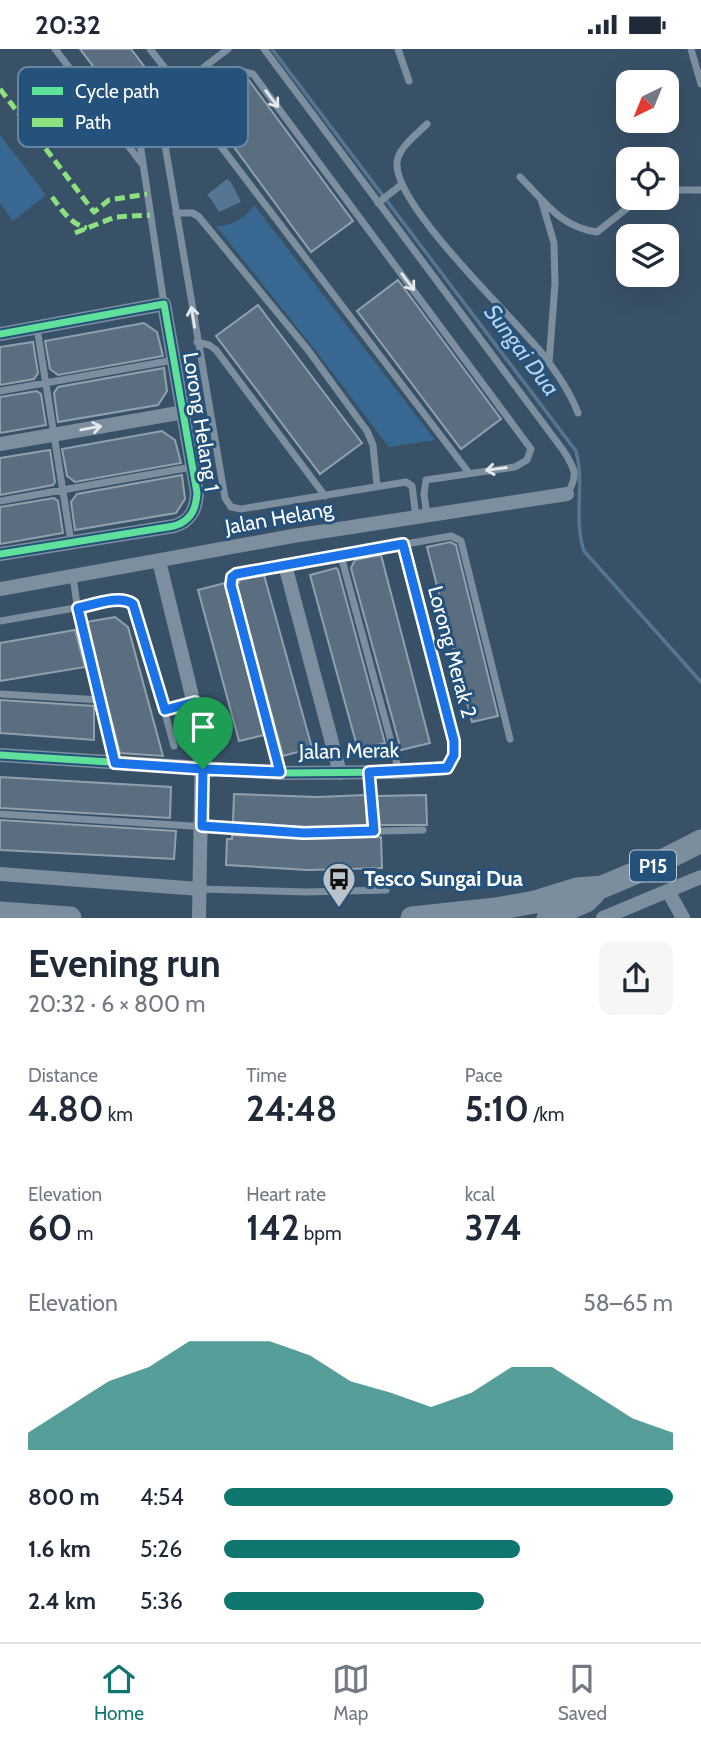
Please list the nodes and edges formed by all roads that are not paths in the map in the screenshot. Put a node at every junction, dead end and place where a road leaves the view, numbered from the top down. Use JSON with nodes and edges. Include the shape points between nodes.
{"nodes":[{"id":1,"x":55,"y":49,"type":"edge"},
{"id":2,"x":150,"y":49,"type":"edge"},
{"id":3,"x":228,"y":49,"type":"edge"},
{"id":4,"x":264,"y":49,"type":"edge"},
{"id":5,"x":691,"y":49,"type":"edge"},
{"id":6,"x":401,"y":50,"type":"edge"},
{"id":7,"x":68,"y":67,"type":"edge"},
{"id":8,"x":164,"y":67,"type":"edge"},
{"id":9,"x":204,"y":67,"type":"edge"},
{"id":10,"x":248,"y":73,"type":"edge"},
{"id":11,"x":409,"y":81,"type":"dead end"},
{"id":12,"x":701,"y":84,"type":"edge"},
{"id":13,"x":427,"y":124,"type":"dead end"},
{"id":14,"x":128,"y":147,"type":"edge"},
{"id":15,"x":140,"y":147,"type":"edge"},
{"id":16,"x":165,"y":147,"type":"edge"},
{"id":17,"x":221,"y":147,"type":"edge"},
{"id":18,"x":142,"y":165,"type":"junction"},
{"id":19,"x":520,"y":177,"type":"dead end"},
{"id":20,"x":401,"y":185,"type":"junction"},
{"id":21,"x":679,"y":190,"type":"edge"},
{"id":22,"x":701,"y":190,"type":"edge"},
{"id":23,"x":541,"y":199,"type":"junction"},
{"id":24,"x":379,"y":202,"type":"junction"},
{"id":25,"x":625,"y":210,"type":"edge"},
{"id":26,"x":176,"y":213,"type":"junction"},
{"id":27,"x":163,"y":304,"type":"junction"},
{"id":28,"x":37,"y":328,"type":"junction"},
{"id":29,"x":0,"y":334,"type":"edge"},
{"id":30,"x":197,"y":342,"type":"junction"},
{"id":31,"x":174,"y":360,"type":"junction"},
{"id":32,"x":549,"y":363,"type":"junction"},
{"id":33,"x":46,"y":383,"type":"junction"},
{"id":34,"x":0,"y":391,"type":"edge"},
{"id":35,"x":184,"y":412,"type":"junction"},
{"id":36,"x":578,"y":412,"type":"dead end"},
{"id":37,"x":54,"y":435,"type":"junction"},
{"id":38,"x":0,"y":445,"type":"edge"},
{"id":39,"x":192,"y":467,"type":"junction"},
{"id":40,"x":469,"y":473,"type":"junction"},
{"id":41,"x":377,"y":486,"type":"junction"},
{"id":42,"x":63,"y":489,"type":"junction"},
{"id":43,"x":567,"y":494,"type":"joint"},
{"id":44,"x":324,"y":496,"type":"junction"},
{"id":45,"x":0,"y":501,"type":"edge"},
{"id":46,"x":421,"y":516,"type":"junction"},
{"id":47,"x":71,"y":542,"type":"junction"},
{"id":48,"x":403,"y":544,"type":"junction"},
{"id":49,"x":0,"y":554,"type":"edge"},
{"id":50,"x":341,"y":556,"type":"junction"},
{"id":51,"x":159,"y":561,"type":"junction"},
{"id":52,"x":285,"y":565,"type":"junction"},
{"id":53,"x":73,"y":576,"type":"junction"},
{"id":54,"x":0,"y":589,"type":"edge"},
{"id":55,"x":78,"y":608,"type":"junction"},
{"id":56,"x":0,"y":621,"type":"edge"},
{"id":57,"x":0,"y":694,"type":"edge"},
{"id":58,"x":100,"y":700,"type":"junction"},
{"id":59,"x":195,"y":702,"type":"junction"},
{"id":60,"x":165,"y":710,"type":"junction"},
{"id":61,"x":510,"y":739,"type":"dead end"},
{"id":62,"x":174,"y":746,"type":"dead end"},
{"id":63,"x":0,"y":755,"type":"edge"},
{"id":64,"x":115,"y":763,"type":"junction"},
{"id":65,"x":447,"y":768,"type":"joint"},
{"id":66,"x":203,"y":769,"type":"junction"},
{"id":67,"x":280,"y":772,"type":"junction"},
{"id":68,"x":340,"y":772,"type":"junction"},
{"id":69,"x":369,"y":772,"type":"junction"},
{"id":70,"x":400,"y":772,"type":"junction"},
{"id":71,"x":0,"y":814,"type":"edge"},
{"id":72,"x":202,"y":826,"type":"junction"},
{"id":73,"x":423,"y":830,"type":"dead end"},
{"id":74,"x":374,"y":831,"type":"junction"},
{"id":75,"x":701,"y":841,"type":"edge"},
{"id":76,"x":0,"y":874,"type":"edge"},
{"id":77,"x":701,"y":877,"type":"edge"},
{"id":78,"x":602,"y":887,"type":"junction"},
{"id":79,"x":200,"y":889,"type":"junction"},
{"id":80,"x":386,"y":890,"type":"dead end"},
{"id":81,"x":668,"y":891,"type":"junction"},
{"id":82,"x":0,"y":913,"type":"edge"},
{"id":83,"x":565,"y":913,"type":"edge"},
{"id":84,"x":608,"y":916,"type":"edge"},
{"id":85,"x":70,"y":918,"type":"edge"},
{"id":86,"x":199,"y":918,"type":"edge"},
{"id":87,"x":412,"y":918,"type":"edge"},
{"id":88,"x":548,"y":918,"type":"edge"},
{"id":89,"x":683,"y":918,"type":"edge"}],
"edges":[{"from":1,"to":7,"type":"lane"},
{"from":2,"to":8,"type":"lane"},
{"from":3,"to":9,"type":"lane","name":"Lorong Helang 1"},
{"from":4,"to":24,"type":"lane"},
{"from":5,"to":12,"type":"lane"},
{"from":6,"to":11,"type":"lane"},
{"from":10,"to":40,"type":"lane","one_way":true,"via":[[531,449],[527,460],[515,467]]},
{"from":13,"to":20,"type":"lane","via":[[397,161]]},
{"from":14,"to":18,"type":"lane"},
{"from":15,"to":18,"type":"lane","name":"Lorong Helang 1"},
{"from":16,"to":26,"type":"lane"},
{"from":17,"to":40,"type":"lane"},
{"from":18,"to":27,"type":"lane","name":"Lorong Helang 1"},
{"from":19,"to":23,"type":"lane"},
{"from":20,"to":24,"type":"lane"},
{"from":20,"to":32,"type":"lane","via":[[433,231]]},
{"from":21,"to":22,"type":"lane"},
{"from":23,"to":25,"type":"lane","via":[[578,230],[597,232]]},
{"from":23,"to":32,"type":"lane","via":[[554,243]]},
{"from":24,"to":43,"type":"lane","via":[[563,450],[575,473]]},
{"from":30,"to":26,"type":"lane","one_way":true},
{"from":26,"to":41,"type":"lane","via":[[199,217],[308,350],[371,438]]},
{"from":27,"to":28,"type":"street"},
{"from":27,"to":31,"type":"street","name":"Lorong Helang 1"},
{"from":28,"to":29,"type":"street"},
{"from":28,"to":33,"type":"lane"},
{"from":30,"to":44,"type":"lane","via":[[215,350]]},
{"from":30,"to":44,"type":"lane","via":[[227,503],[241,509]]},
{"from":31,"to":33,"type":"lane"},
{"from":31,"to":35,"type":"street","name":"Lorong Helang 1"},
{"from":32,"to":36,"type":"lane"},
{"from":33,"to":34,"type":"lane"},
{"from":33,"to":37,"type":"lane"},
{"from":37,"to":35,"type":"street","one_way":true},
{"from":35,"to":39,"type":"street","name":"Lorong Helang 1"},
{"from":37,"to":38,"type":"street"},
{"from":37,"to":42,"type":"lane"},
{"from":39,"to":42,"type":"lane"},
{"from":39,"to":47,"type":"street","name":"Lorong Helang 1","via":[[196,504],[181,524]]},
{"from":40,"to":46,"type":"lane","via":[[426,480]]},
{"from":41,"to":44,"type":"lane"},
{"from":41,"to":46,"type":"lane","via":[[409,483]]},
{"from":42,"to":45,"type":"lane"},
{"from":42,"to":47,"type":"lane"},
{"from":43,"to":46,"type":"street","name":"Jalan Helang"},
{"from":46,"to":51,"type":"street","name":"Jalan Helang"},
{"from":47,"to":49,"type":"street","name":"Lorong Helang 1"},
{"from":48,"to":50,"type":"lane"},
{"from":48,"to":61,"type":"lane","via":[[451,536],[461,541]]},
{"from":48,"to":65,"type":"street","name":"Lorong Merak 2","via":[[454,741],[454,755]]},
{"from":50,"to":52,"type":"lane"},
{"from":50,"to":70,"type":"lane"},
{"from":51,"to":53,"type":"street","name":"Jalan Helang"},
{"from":51,"to":59,"type":"street"},
{"from":52,"to":67,"type":"lane","via":[[236,574],[231,585]]},
{"from":52,"to":68,"type":"street"},
{"from":53,"to":54,"type":"street","name":"Jalan Helang"},
{"from":53,"to":55,"type":"lane"},
{"from":55,"to":56,"type":"lane"},
{"from":55,"to":58,"type":"lane"},
{"from":55,"to":60,"type":"lane","via":[[130,600]]},
{"from":57,"to":58,"type":"lane"},
{"from":58,"to":64,"type":"lane"},
{"from":59,"to":60,"type":"lane"},
{"from":59,"to":66,"type":"street"},
{"from":60,"to":62,"type":"lane"},
{"from":63,"to":64,"type":"street","name":"Jalan Merak"},
{"from":64,"to":66,"type":"street","name":"Jalan Merak"},
{"from":65,"to":70,"type":"street","name":"Jalan Merak"},
{"from":66,"to":67,"type":"street","name":"Jalan Merak"},
{"from":66,"to":72,"type":"street"},
{"from":67,"to":68,"type":"street","name":"Jalan Merak"},
{"from":68,"to":69,"type":"street","name":"Jalan Merak"},
{"from":69,"to":70,"type":"street","name":"Jalan Merak"},
{"from":69,"to":74,"type":"lane"},
{"from":71,"to":72,"type":"lane"},
{"from":72,"to":74,"type":"lane","via":[[304,833]]},
{"from":72,"to":79,"type":"street"},
{"from":73,"to":74,"type":"lane"},
{"from":75,"to":78,"type":"main road","number":"P15"},
{"from":76,"to":79,"type":"street"},
{"from":77,"to":81,"type":"street"},
{"from":78,"to":83,"type":"main road","number":"P15"},
{"from":78,"to":87,"type":"main road","number":"P15","via":[[496,909]]},
{"from":79,"to":80,"type":"lane"},
{"from":79,"to":86,"type":"street"},
{"from":81,"to":84,"type":"street"},
{"from":81,"to":89,"type":"street"},
{"from":82,"to":85,"type":"main road"},
{"from":83,"to":88,"type":"main road","number":"P15"}]}
